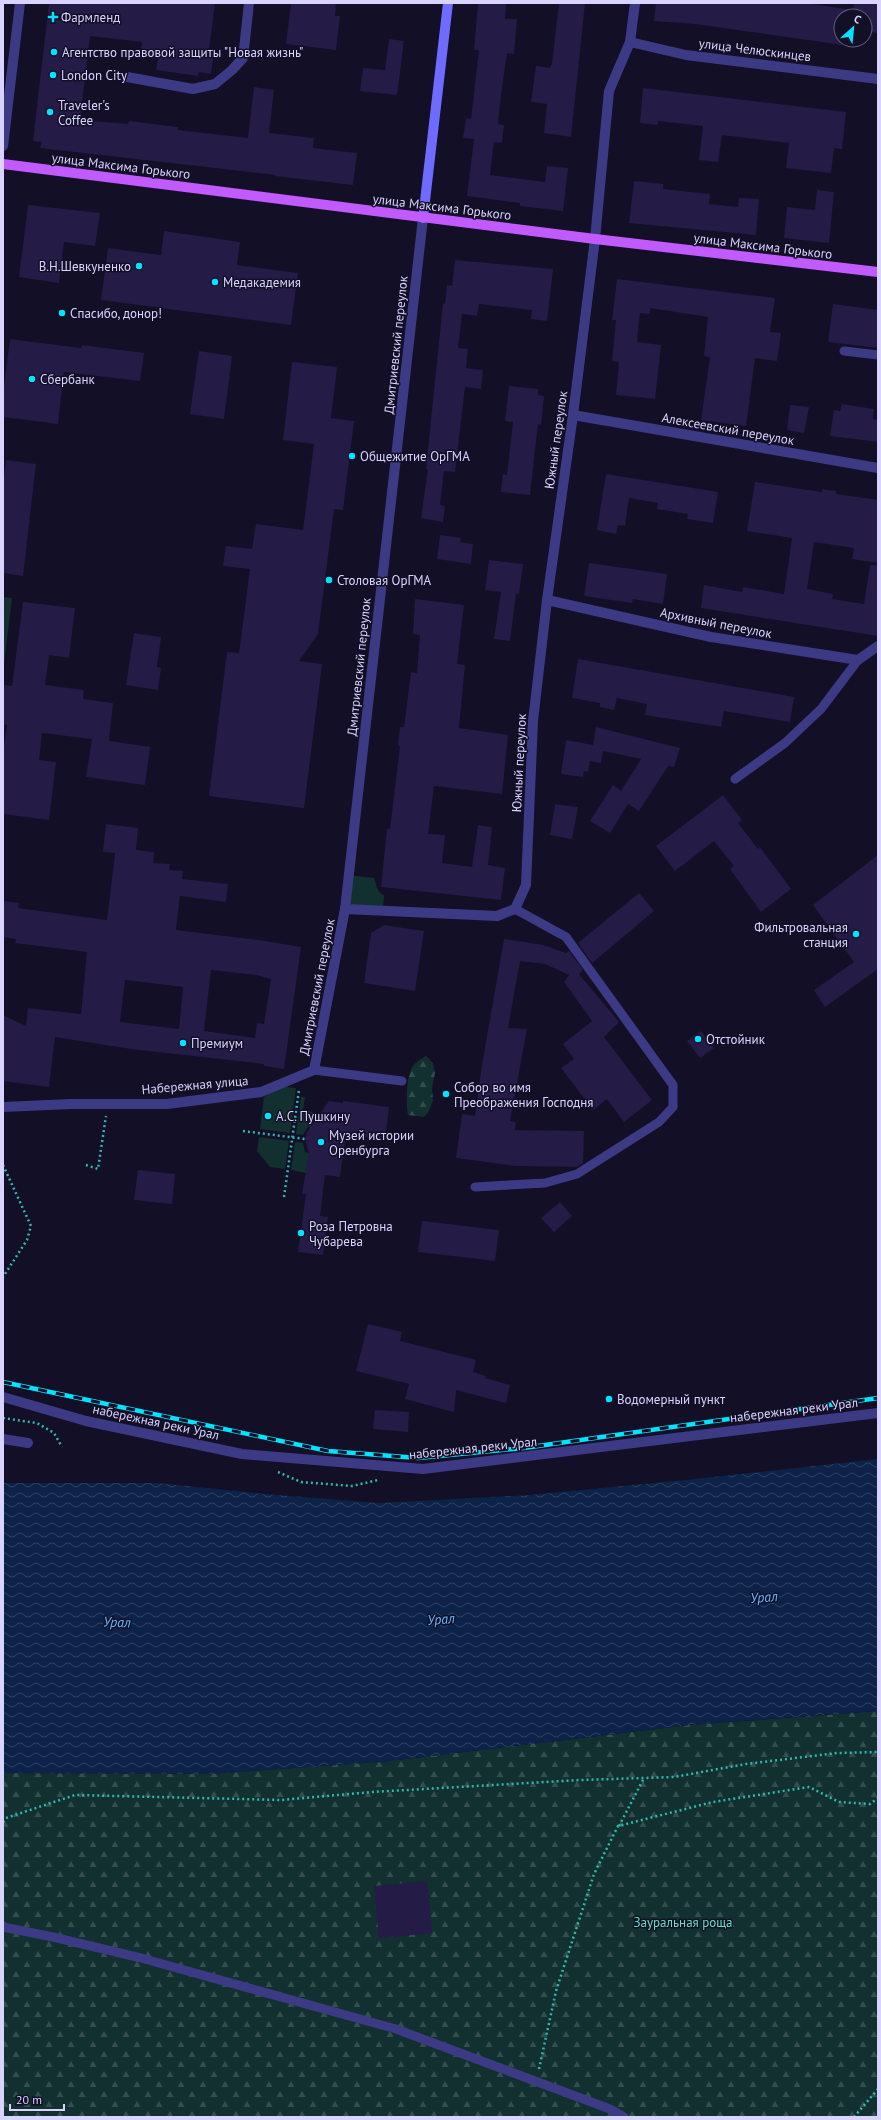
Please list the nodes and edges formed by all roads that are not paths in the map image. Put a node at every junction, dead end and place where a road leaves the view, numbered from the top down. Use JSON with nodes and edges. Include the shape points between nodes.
{"nodes":[{"id":1,"x":20,"y":3,"type":"edge"},
{"id":2,"x":250,"y":3,"type":"edge"},
{"id":3,"x":448,"y":3,"type":"edge"},
{"id":4,"x":635,"y":3,"type":"edge"},
{"id":5,"x":630,"y":42,"type":"junction"},
{"id":6,"x":127,"y":77,"type":"dead end"},
{"id":7,"x":878,"y":79,"type":"edge"},
{"id":8,"x":3,"y":146,"type":"edge"},
{"id":9,"x":3,"y":164,"type":"edge"},
{"id":10,"x":423,"y":218,"type":"junction"},
{"id":11,"x":595,"y":239,"type":"junction"},
{"id":12,"x":878,"y":272,"type":"edge"},
{"id":13,"x":844,"y":351,"type":"dead end"},
{"id":14,"x":878,"y":356,"type":"edge"},
{"id":15,"x":573,"y":415,"type":"junction"},
{"id":16,"x":878,"y":468,"type":"edge"},
{"id":17,"x":547,"y":600,"type":"junction"},
{"id":18,"x":878,"y":646,"type":"edge"},
{"id":19,"x":858,"y":660,"type":"junction"},
{"id":20,"x":735,"y":780,"type":"dead end"},
{"id":21,"x":345,"y":908,"type":"junction"},
{"id":22,"x":515,"y":909,"type":"junction"},
{"id":23,"x":314,"y":1070,"type":"junction"},
{"id":24,"x":402,"y":1081,"type":"dead end"},
{"id":25,"x":3,"y":1107,"type":"edge"},
{"id":26,"x":475,"y":1187,"type":"dead end"},
{"id":27,"x":3,"y":1397,"type":"edge"},
{"id":28,"x":878,"y":1413,"type":"edge"},
{"id":29,"x":3,"y":1439,"type":"edge"},
{"id":30,"x":28,"y":1443,"type":"dead end"},
{"id":31,"x":3,"y":1927,"type":"edge"},
{"id":32,"x":624,"y":2117,"type":"edge"}],
"edges":[{"from":1,"to":8,"type":"street"},
{"from":2,"to":6,"type":"street","via":[[242,58],[215,84],[193,89]]},
{"from":3,"to":10,"type":"street","name":"Дмитриевский переулок"},
{"from":4,"to":5,"type":"street","name":"Южный переулок"},
{"from":5,"to":7,"type":"street","name":"улица Челюскинцев","via":[[686,55]]},
{"from":5,"to":11,"type":"street","name":"Южный переулок","via":[[609,91]]},
{"from":9,"to":10,"type":"main road","name":"улица Максима Горького"},
{"from":10,"to":11,"type":"main road","name":"улица Максима Горького"},
{"from":10,"to":21,"type":"street","name":"Дмитриевский переулок"},
{"from":11,"to":12,"type":"main road","name":"улица Максима Горького"},
{"from":11,"to":15,"type":"street","name":"Южный переулок"},
{"from":13,"to":14,"type":"lane"},
{"from":15,"to":16,"type":"street","name":"Алексеевский переулок"},
{"from":15,"to":17,"type":"street","name":"Южный переулок"},
{"from":17,"to":19,"type":"street","name":"Архивный переулок","via":[[711,637]]},
{"from":17,"to":22,"type":"street","name":"Южный переулок","via":[[533,721],[526,885]]},
{"from":18,"to":19,"type":"street"},
{"from":19,"to":20,"type":"lane","via":[[821,709],[785,744]]},
{"from":21,"to":22,"type":"street","via":[[497,916]]},
{"from":21,"to":23,"type":"street","name":"Дмитриевский переулок"},
{"from":22,"to":26,"type":"lane","via":[[566,937],[673,1085],[673,1107],[659,1122],[577,1174],[545,1183]]},
{"from":23,"to":24,"type":"lane"},
{"from":23,"to":25,"type":"street","name":"Набережная улица","via":[[260,1092],[167,1104]]},
{"from":27,"to":28,"type":"street","name":"набережная реки Урал","via":[[86,1421],[242,1454],[423,1469]]},
{"from":29,"to":30,"type":"street"},
{"from":31,"to":32,"type":"lane","via":[[141,1958],[396,2029],[610,2108]]}]}
